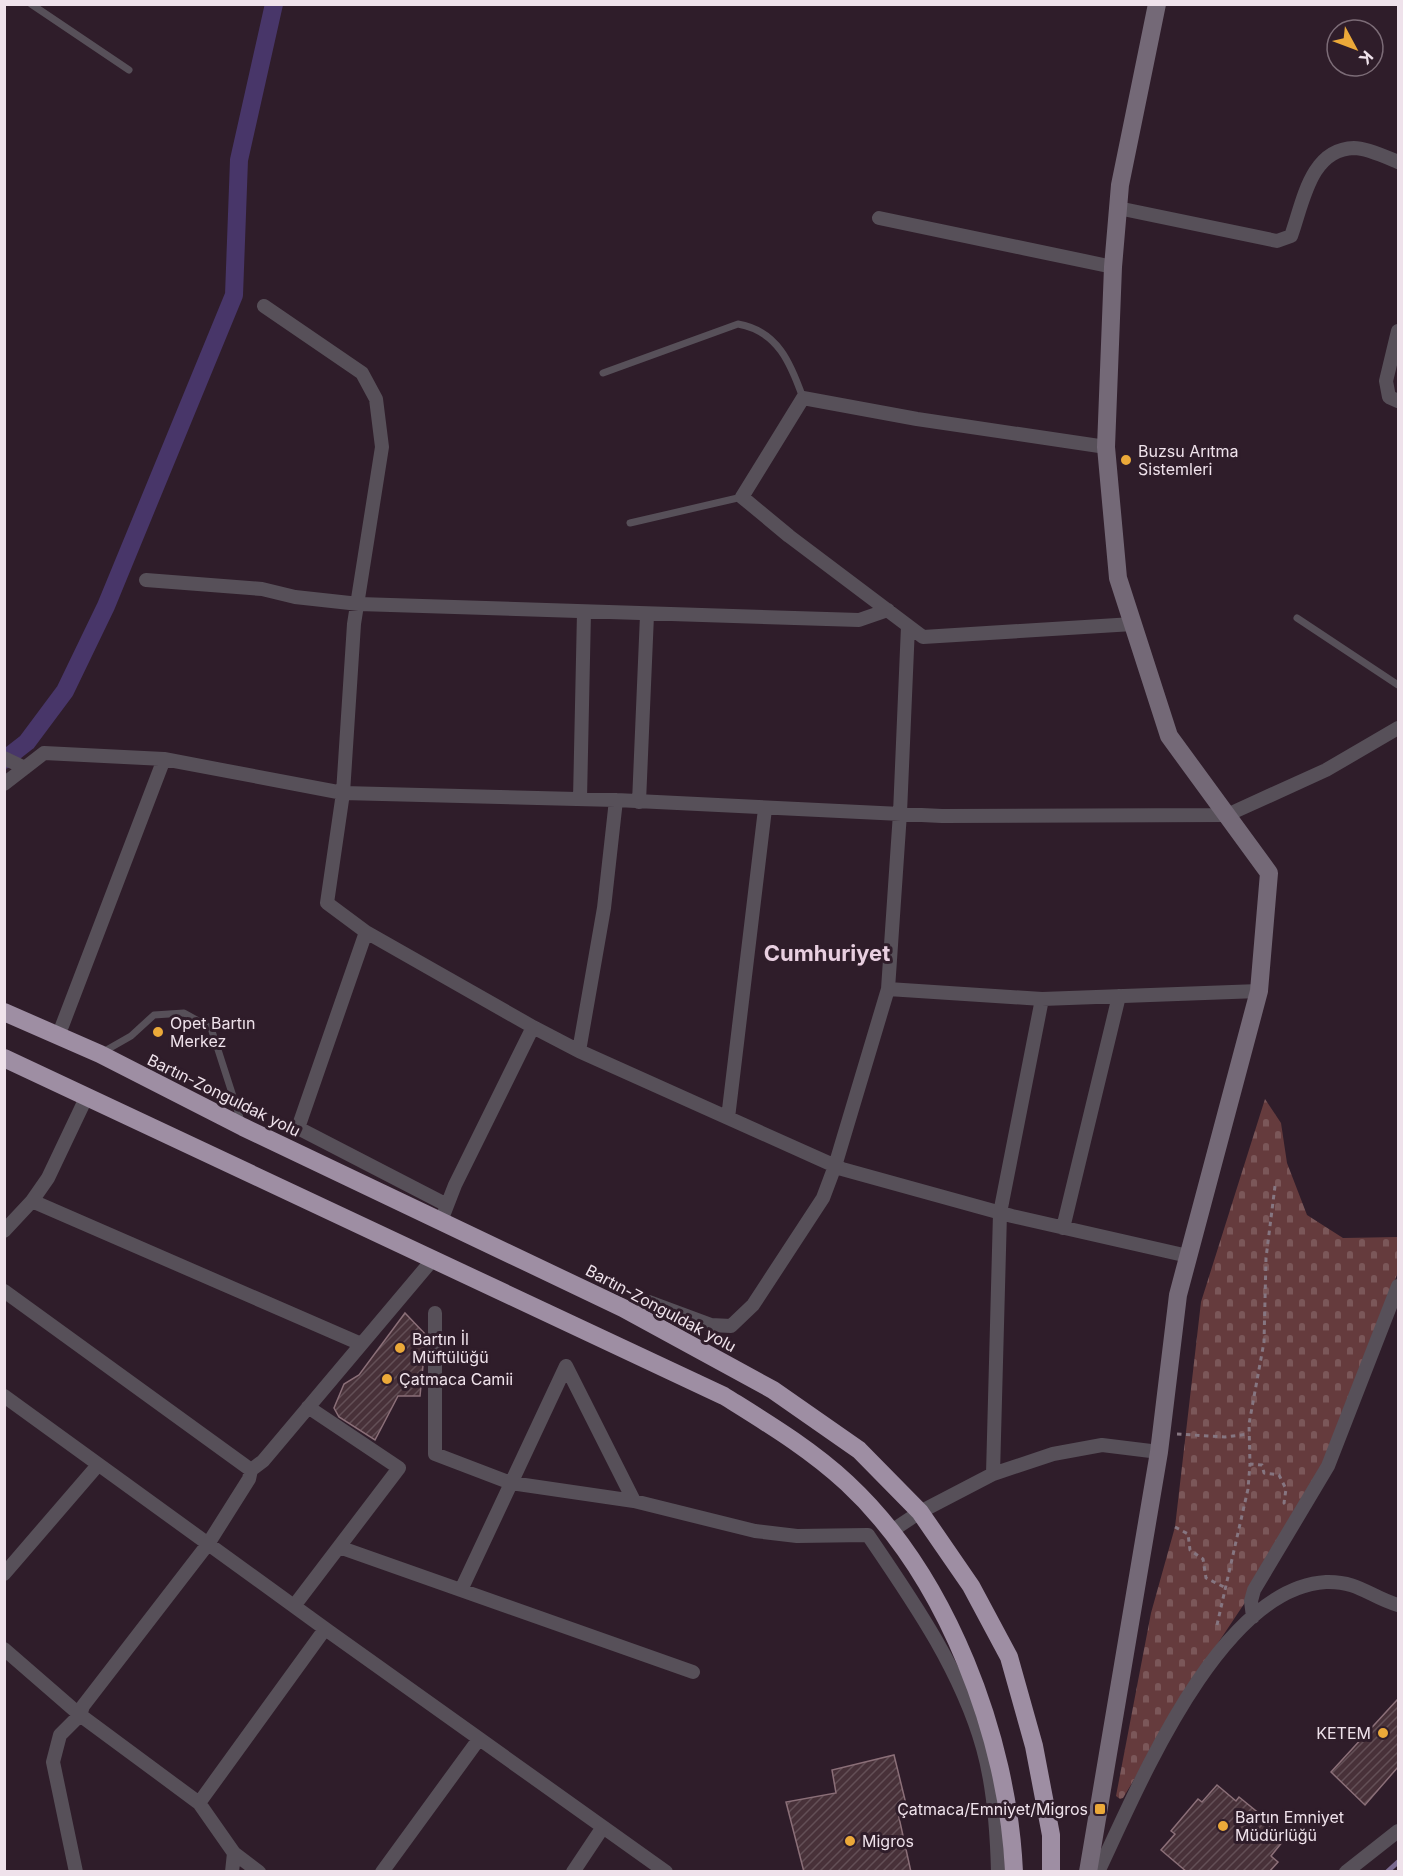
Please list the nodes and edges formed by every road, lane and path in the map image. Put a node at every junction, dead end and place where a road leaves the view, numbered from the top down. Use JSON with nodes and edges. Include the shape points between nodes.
{"nodes":[{"id":1,"x":31,"y":4,"type":"edge"},
{"id":2,"x":1157,"y":4,"type":"edge"},
{"id":3,"x":129,"y":70,"type":"dead end"},
{"id":4,"x":1398,"y":162,"type":"edge"},
{"id":5,"x":1118,"y":208,"type":"junction"},
{"id":6,"x":879,"y":218,"type":"dead end"},
{"id":7,"x":1113,"y":267,"type":"junction"},
{"id":8,"x":264,"y":306,"type":"dead end"},
{"id":9,"x":1398,"y":331,"type":"edge"},
{"id":10,"x":603,"y":373,"type":"dead end"},
{"id":11,"x":803,"y":398,"type":"junction"},
{"id":12,"x":1398,"y":401,"type":"edge"},
{"id":13,"x":1106,"y":447,"type":"junction"},
{"id":14,"x":742,"y":497,"type":"junction"},
{"id":15,"x":630,"y":523,"type":"dead end"},
{"id":16,"x":146,"y":580,"type":"dead end"},
{"id":17,"x":359,"y":604,"type":"junction"},
{"id":18,"x":888,"y":610,"type":"junction"},
{"id":19,"x":584,"y":612,"type":"junction"},
{"id":20,"x":647,"y":615,"type":"junction"},
{"id":21,"x":1297,"y":618,"type":"dead end"},
{"id":22,"x":1133,"y":624,"type":"junction"},
{"id":23,"x":908,"y":626,"type":"junction"},
{"id":24,"x":1398,"y":685,"type":"edge"},
{"id":25,"x":1398,"y":728,"type":"edge"},
{"id":26,"x":4,"y":758,"type":"edge"},
{"id":27,"x":164,"y":759,"type":"junction"},
{"id":28,"x":24,"y":768,"type":"junction"},
{"id":29,"x":4,"y":784,"type":"edge"},
{"id":30,"x":342,"y":794,"type":"junction"},
{"id":31,"x":580,"y":799,"type":"junction"},
{"id":32,"x":616,"y":800,"type":"junction"},
{"id":33,"x":639,"y":802,"type":"junction"},
{"id":34,"x":765,"y":809,"type":"junction"},
{"id":35,"x":900,"y":813,"type":"junction"},
{"id":36,"x":1227,"y":815,"type":"junction"},
{"id":37,"x":366,"y":932,"type":"junction"},
{"id":38,"x":888,"y":989,"type":"junction"},
{"id":39,"x":1259,"y":991,"type":"junction"},
{"id":40,"x":1119,"y":996,"type":"junction"},
{"id":41,"x":1042,"y":999,"type":"junction"},
{"id":42,"x":4,"y":1012,"type":"edge"},
{"id":43,"x":62,"y":1026,"type":"dead end"},
{"id":44,"x":533,"y":1027,"type":"junction"},
{"id":45,"x":579,"y":1051,"type":"junction"},
{"id":46,"x":100,"y":1054,"type":"junction"},
{"id":47,"x":4,"y":1058,"type":"edge"},
{"id":48,"x":86,"y":1098,"type":"junction"},
{"id":49,"x":728,"y":1118,"type":"junction"},
{"id":50,"x":243,"y":1127,"type":"junction"},
{"id":51,"x":835,"y":1166,"type":"junction"},
{"id":52,"x":1275,"y":1186,"type":"dead end"},
{"id":53,"x":32,"y":1202,"type":"junction"},
{"id":54,"x":444,"y":1213,"type":"junction"},
{"id":55,"x":1000,"y":1213,"type":"junction"},
{"id":56,"x":10,"y":1214,"type":"edge"},
{"id":57,"x":1063,"y":1228,"type":"junction"},
{"id":58,"x":4,"y":1231,"type":"edge"},
{"id":59,"x":1188,"y":1256,"type":"junction"},
{"id":60,"x":434,"y":1258,"type":"junction"},
{"id":61,"x":1398,"y":1286,"type":"edge"},
{"id":62,"x":4,"y":1291,"type":"edge"},
{"id":63,"x":623,"y":1308,"type":"junction"},
{"id":64,"x":435,"y":1312,"type":"dead end"},
{"id":65,"x":361,"y":1344,"type":"junction"},
{"id":66,"x":4,"y":1396,"type":"edge"},
{"id":67,"x":308,"y":1407,"type":"junction"},
{"id":68,"x":1161,"y":1434,"type":"junction"},
{"id":69,"x":1249,"y":1434,"type":"junction"},
{"id":70,"x":1159,"y":1452,"type":"junction"},
{"id":71,"x":98,"y":1464,"type":"junction"},
{"id":72,"x":1250,"y":1464,"type":"junction"},
{"id":73,"x":251,"y":1470,"type":"junction"},
{"id":74,"x":993,"y":1474,"type":"junction"},
{"id":75,"x":511,"y":1484,"type":"junction"},
{"id":76,"x":634,"y":1501,"type":"junction"},
{"id":77,"x":1290,"y":1508,"type":"dead end"},
{"id":78,"x":920,"y":1512,"type":"junction"},
{"id":79,"x":1175,"y":1527,"type":"dead end"},
{"id":80,"x":890,"y":1532,"type":"junction"},
{"id":81,"x":208,"y":1544,"type":"junction"},
{"id":82,"x":339,"y":1547,"type":"junction"},
{"id":83,"x":4,"y":1574,"type":"edge"},
{"id":84,"x":1224,"y":1587,"type":"junction"},
{"id":85,"x":461,"y":1590,"type":"junction"},
{"id":86,"x":1398,"y":1605,"type":"edge"},
{"id":87,"x":294,"y":1606,"type":"junction"},
{"id":88,"x":1253,"y":1617,"type":"junction"},
{"id":89,"x":1217,"y":1625,"type":"dead end"},
{"id":90,"x":325,"y":1629,"type":"junction"},
{"id":91,"x":4,"y":1649,"type":"edge"},
{"id":92,"x":693,"y":1672,"type":"dead end"},
{"id":93,"x":80,"y":1715,"type":"junction"},
{"id":94,"x":479,"y":1739,"type":"junction"},
{"id":95,"x":199,"y":1803,"type":"junction"},
{"id":96,"x":603,"y":1827,"type":"junction"},
{"id":97,"x":1398,"y":1831,"type":"edge"},
{"id":98,"x":234,"y":1853,"type":"junction"},
{"id":99,"x":76,"y":1872,"type":"edge"},
{"id":100,"x":232,"y":1872,"type":"edge"},
{"id":101,"x":258,"y":1872,"type":"edge"},
{"id":102,"x":382,"y":1872,"type":"edge"},
{"id":103,"x":573,"y":1872,"type":"edge"},
{"id":104,"x":666,"y":1872,"type":"edge"},
{"id":105,"x":998,"y":1872,"type":"edge"},
{"id":106,"x":1014,"y":1872,"type":"edge"},
{"id":107,"x":1051,"y":1872,"type":"edge"},
{"id":108,"x":1088,"y":1872,"type":"edge"},
{"id":109,"x":1098,"y":1872,"type":"edge"},
{"id":110,"x":1346,"y":1872,"type":"edge"}],
"edges":[{"from":1,"to":3,"type":"lane"},
{"from":2,"to":5,"type":"main road"},
{"from":4,"to":5,"type":"street","via":[[1355,148],[1334,152],[1316,167],[1291,236],[1277,241]]},
{"from":5,"to":7,"type":"main road"},
{"from":6,"to":7,"type":"street"},
{"from":7,"to":13,"type":"main road"},
{"from":8,"to":17,"type":"street","via":[[362,373],[376,399],[382,447]]},
{"from":9,"to":12,"type":"street","via":[[1386,381],[1389,398]]},
{"from":10,"to":11,"type":"lane","via":[[738,324],[752,328],[772,342],[790,362]]},
{"from":11,"to":13,"type":"street"},
{"from":11,"to":14,"type":"street"},
{"from":13,"to":22,"type":"main road","via":[[1118,578]]},
{"from":14,"to":15,"type":"lane"},
{"from":14,"to":18,"type":"street"},
{"from":16,"to":17,"type":"street","via":[[262,590]]},
{"from":17,"to":19,"type":"street"},
{"from":17,"to":30,"type":"street","via":[[354,624]]},
{"from":18,"to":20,"type":"street","via":[[859,620]]},
{"from":18,"to":23,"type":"street"},
{"from":19,"to":20,"type":"street"},
{"from":19,"to":31,"type":"street"},
{"from":20,"to":33,"type":"street"},
{"from":21,"to":24,"type":"lane"},
{"from":22,"to":23,"type":"street","via":[[923,637]]},
{"from":22,"to":36,"type":"main road","via":[[1169,736]]},
{"from":23,"to":35,"type":"street"},
{"from":25,"to":36,"type":"street","via":[[1326,770]]},
{"from":26,"to":28,"type":"street"},
{"from":27,"to":28,"type":"street","via":[[44,753]]},
{"from":27,"to":30,"type":"street"},
{"from":27,"to":43,"type":"street"},
{"from":28,"to":29,"type":"street"},
{"from":30,"to":31,"type":"street"},
{"from":30,"to":37,"type":"street","via":[[327,903]]},
{"from":31,"to":32,"type":"street"},
{"from":32,"to":33,"type":"street"},
{"from":32,"to":45,"type":"street","via":[[604,908]]},
{"from":33,"to":34,"type":"street"},
{"from":34,"to":35,"type":"street"},
{"from":34,"to":49,"type":"street"},
{"from":35,"to":36,"type":"street"},
{"from":35,"to":38,"type":"street"},
{"from":36,"to":39,"type":"main road","via":[[1269,873]]},
{"from":37,"to":44,"type":"street"},
{"from":37,"to":54,"type":"street","via":[[298,1128]]},
{"from":38,"to":41,"type":"street"},
{"from":38,"to":51,"type":"street"},
{"from":39,"to":40,"type":"street"},
{"from":39,"to":59,"type":"main road"},
{"from":40,"to":41,"type":"street"},
{"from":40,"to":57,"type":"street"},
{"from":41,"to":55,"type":"street"},
{"from":42,"to":46,"type":"highway","name":"Bartın-Zonguldak yolu"},
{"from":44,"to":45,"type":"street"},
{"from":44,"to":54,"type":"street"},
{"from":45,"to":49,"type":"street"},
{"from":46,"to":50,"type":"highway","name":"Bartın-Zonguldak yolu"},
{"from":46,"to":50,"type":"lane","via":[[131,1036],[154,1015],[184,1013],[211,1028]]},
{"from":47,"to":48,"type":"highway"},
{"from":48,"to":53,"type":"street","via":[[48,1178]]},
{"from":48,"to":60,"type":"highway"},
{"from":49,"to":51,"type":"street"},
{"from":50,"to":54,"type":"highway","name":"Bartın-Zonguldak yolu"},
{"from":51,"to":55,"type":"street"},
{"from":51,"to":63,"type":"street","via":[[823,1198],[753,1305],[731,1326],[711,1325],[649,1302]]},
{"from":52,"to":69,"type":"path","via":[[1266,1258],[1264,1342]]},
{"from":53,"to":56,"type":"street"},
{"from":53,"to":65,"type":"street"},
{"from":54,"to":63,"type":"highway","name":"Bartın-Zonguldak yolu"},
{"from":55,"to":57,"type":"street"},
{"from":55,"to":74,"type":"street"},
{"from":56,"to":58,"type":"street"},
{"from":57,"to":59,"type":"street"},
{"from":59,"to":68,"type":"main road","via":[[1178,1295]]},
{"from":60,"to":65,"type":"street"},
{"from":60,"to":80,"type":"highway","via":[[724,1396],[798,1442],[846,1482]]},
{"from":61,"to":88,"type":"street","via":[[1328,1466],[1254,1590]]},
{"from":62,"to":73,"type":"street"},
{"from":63,"to":78,"type":"highway","name":"Bartın-Zonguldak yolu","via":[[773,1390],[859,1450]]},
{"from":64,"to":75,"type":"street","via":[[435,1454]]},
{"from":65,"to":67,"type":"street"},
{"from":66,"to":71,"type":"street"},
{"from":67,"to":73,"type":"street"},
{"from":67,"to":82,"type":"street","via":[[399,1468]]},
{"from":68,"to":69,"type":"path"},
{"from":68,"to":70,"type":"main road"},
{"from":69,"to":72,"type":"path"},
{"from":70,"to":74,"type":"street","via":[[1102,1445],[1053,1454]]},
{"from":70,"to":108,"type":"main road"},
{"from":71,"to":81,"type":"street"},
{"from":71,"to":83,"type":"street"},
{"from":72,"to":77,"type":"path","via":[[1262,1465],[1263,1473],[1279,1475],[1286,1489],[1284,1503]]},
{"from":72,"to":84,"type":"path","via":[[1240,1530]]},
{"from":73,"to":81,"type":"street"},
{"from":74,"to":78,"type":"street"},
{"from":75,"to":76,"type":"street"},
{"from":75,"to":76,"type":"street","via":[[566,1366]]},
{"from":75,"to":85,"type":"street"},
{"from":76,"to":105,"type":"street","via":[[755,1531],[796,1536],[868,1535],[926,1620],[964,1699],[983,1749],[997,1836]]},
{"from":78,"to":80,"type":"street"},
{"from":78,"to":107,"type":"highway","name":"Bartın-Zonguldak yolu","via":[[971,1586],[1009,1657],[1034,1746],[1051,1835]]},
{"from":79,"to":84,"type":"path","via":[[1188,1534],[1190,1550],[1203,1559],[1206,1578]]},
{"from":80,"to":106,"type":"highway","via":[[960,1645],[975,1686],[1006,1790]]},
{"from":81,"to":87,"type":"street"},
{"from":81,"to":93,"type":"street"},
{"from":82,"to":85,"type":"street"},
{"from":82,"to":87,"type":"street"},
{"from":84,"to":89,"type":"path"},
{"from":85,"to":92,"type":"street"},
{"from":86,"to":88,"type":"street","via":[[1359,1587],[1323,1582],[1294,1590]]},
{"from":87,"to":90,"type":"street"},
{"from":88,"to":109,"type":"street","via":[[1213,1659],[1190,1694],[1150,1763]]},
{"from":90,"to":94,"type":"street"},
{"from":90,"to":95,"type":"street"},
{"from":91,"to":93,"type":"street"},
{"from":93,"to":95,"type":"street"},
{"from":93,"to":99,"type":"street","via":[[60,1735],[53,1761]]},
{"from":94,"to":96,"type":"street"},
{"from":94,"to":102,"type":"street"},
{"from":95,"to":98,"type":"street"},
{"from":96,"to":103,"type":"street"},
{"from":96,"to":104,"type":"street"},
{"from":97,"to":110,"type":"street"},
{"from":98,"to":100,"type":"street"},
{"from":98,"to":101,"type":"street"}]}
